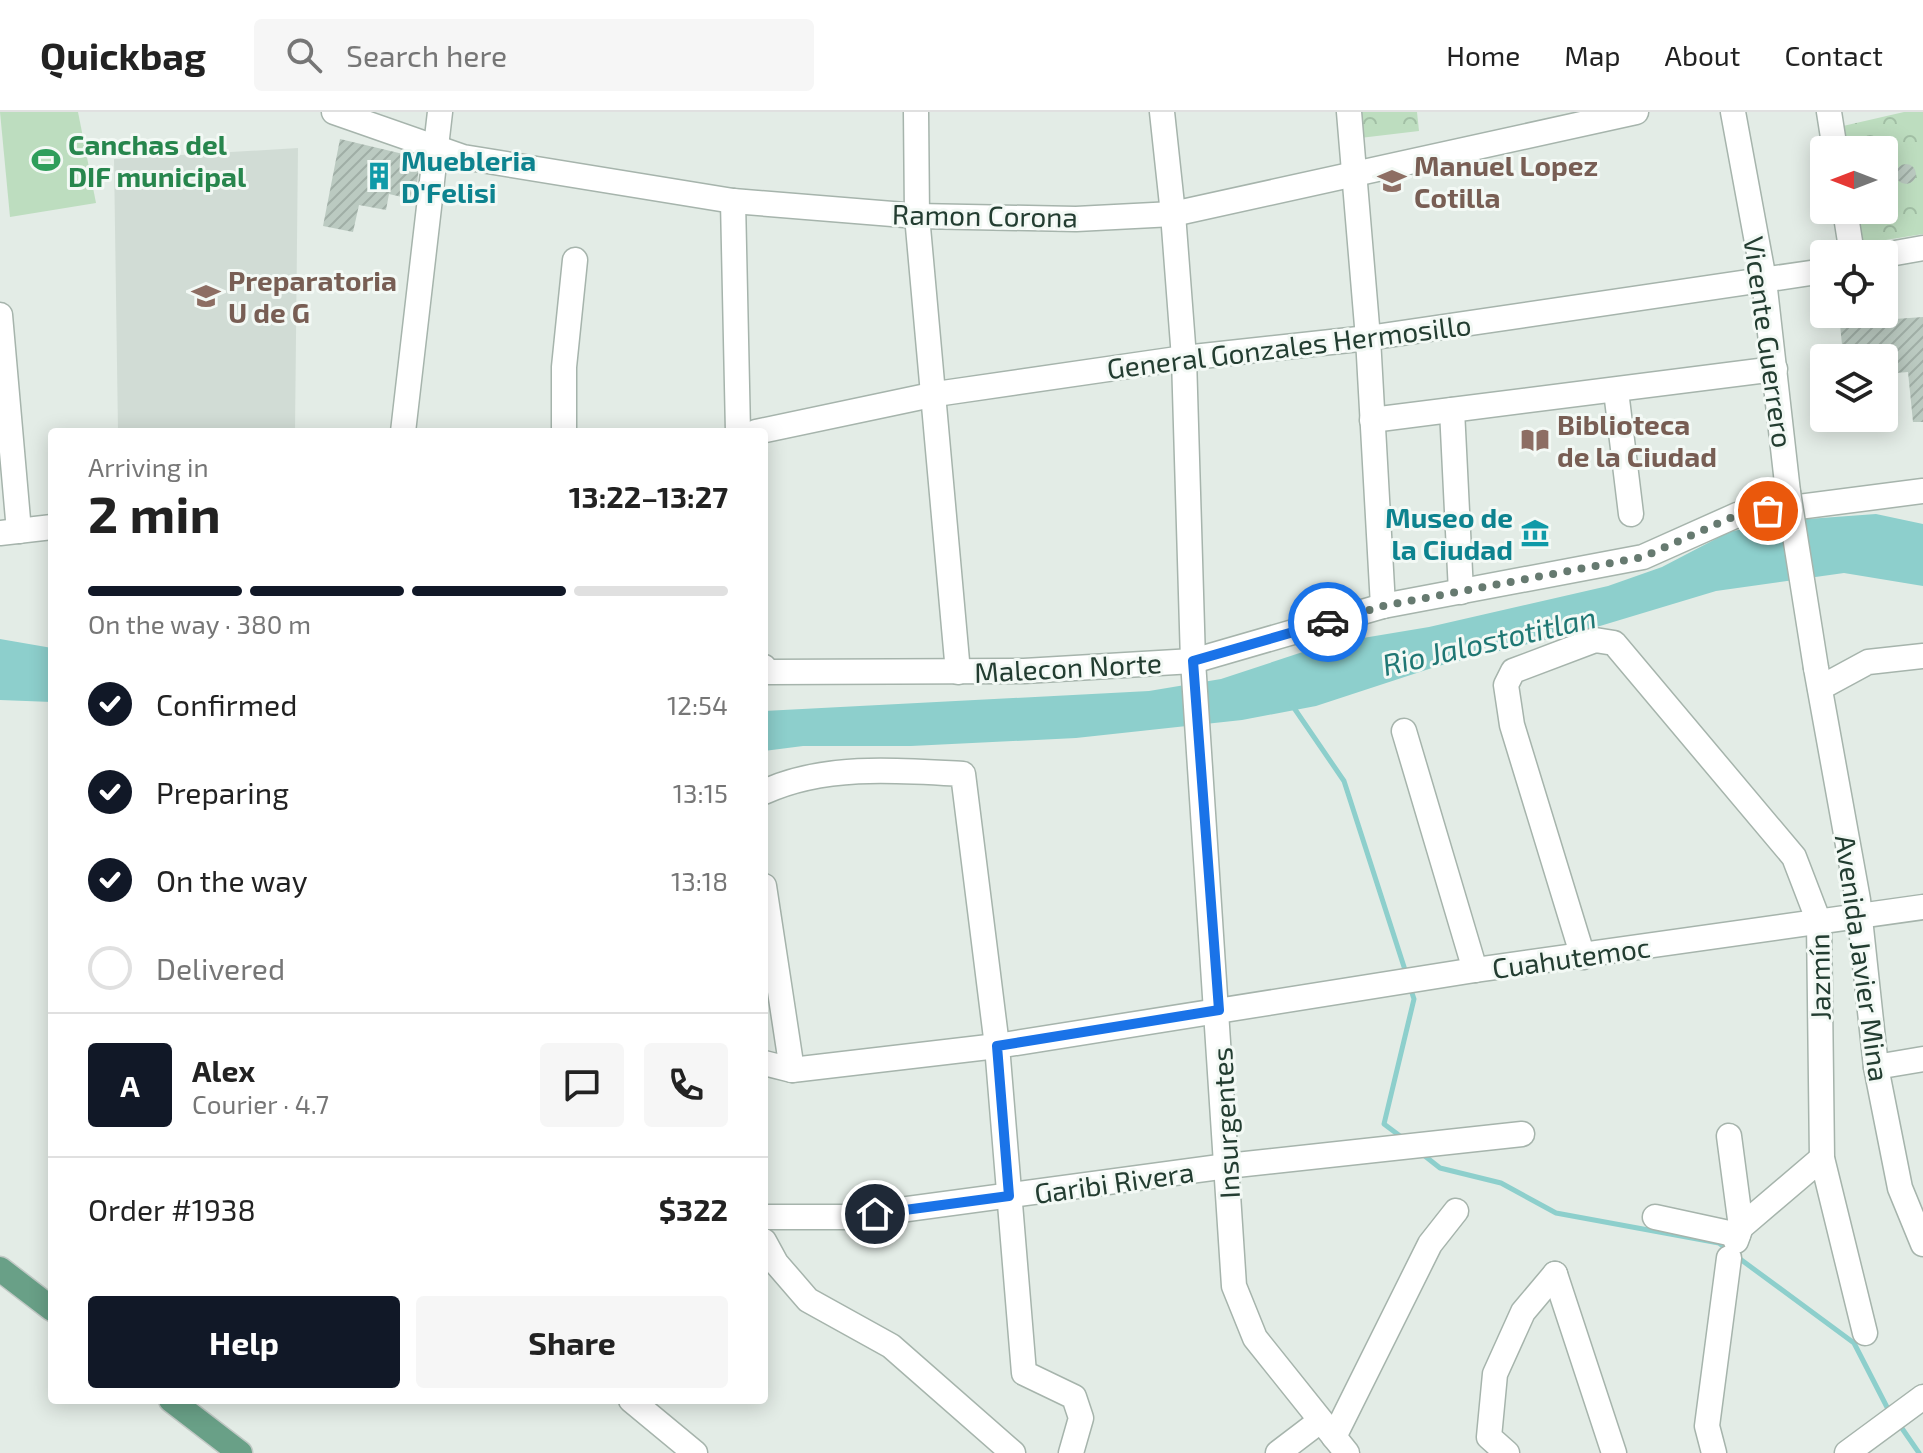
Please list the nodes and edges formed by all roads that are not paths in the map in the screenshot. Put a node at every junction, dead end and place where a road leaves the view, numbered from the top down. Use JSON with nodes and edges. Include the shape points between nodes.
{"nodes":[{"id":1,"x":334,"y":112,"type":"edge"},
{"id":2,"x":440,"y":112,"type":"edge"},
{"id":3,"x":916,"y":112,"type":"edge"},
{"id":4,"x":1162,"y":112,"type":"edge"},
{"id":5,"x":1349,"y":112,"type":"edge"},
{"id":6,"x":1636,"y":112,"type":"edge"},
{"id":7,"x":1733,"y":112,"type":"edge"},
{"id":8,"x":1837,"y":114,"type":"edge"},
{"id":9,"x":1836,"y":136,"type":"edge"},
{"id":10,"x":434,"y":148,"type":"junction"},
{"id":11,"x":1355,"y":173,"type":"junction"},
{"id":12,"x":733,"y":201,"type":"junction"},
{"id":13,"x":1173,"y":214,"type":"junction"},
{"id":14,"x":917,"y":216,"type":"junction"},
{"id":15,"x":1923,"y":248,"type":"edge"},
{"id":16,"x":1898,"y":252,"type":"edge"},
{"id":17,"x":575,"y":260,"type":"dead end"},
{"id":18,"x":1810,"y":273,"type":"edge"},
{"id":19,"x":1764,"y":280,"type":"junction"},
{"id":20,"x":0,"y":315,"type":"edge"},
{"id":21,"x":1368,"y":338,"type":"junction"},
{"id":22,"x":1184,"y":358,"type":"junction"},
{"id":23,"x":2,"y":364,"type":"edge"},
{"id":24,"x":1775,"y":369,"type":"junction"},
{"id":25,"x":1616,"y":391,"type":"junction"},
{"id":26,"x":936,"y":394,"type":"junction"},
{"id":27,"x":1452,"y":410,"type":"junction"},
{"id":28,"x":1372,"y":420,"type":"junction"},
{"id":29,"x":403,"y":428,"type":"edge"},
{"id":30,"x":564,"y":428,"type":"edge"},
{"id":31,"x":738,"y":428,"type":"edge"},
{"id":32,"x":768,"y":429,"type":"edge"},
{"id":33,"x":1923,"y":491,"type":"edge"},
{"id":34,"x":1631,"y":514,"type":"dead end"},
{"id":35,"x":48,"y":527,"type":"edge"},
{"id":36,"x":9,"y":532,"type":"edge"},
{"id":37,"x":1461,"y":592,"type":"junction"},
{"id":38,"x":1383,"y":606,"type":"junction"},
{"id":39,"x":1923,"y":656,"type":"edge"},
{"id":40,"x":1194,"y":668,"type":"junction"},
{"id":41,"x":768,"y":672,"type":"edge"},
{"id":42,"x":958,"y":672,"type":"junction"},
{"id":43,"x":1818,"y":678,"type":"junction"},
{"id":44,"x":1404,"y":731,"type":"dead end"},
{"id":45,"x":768,"y":790,"type":"edge"},
{"id":46,"x":1923,"y":907,"type":"edge"},
{"id":47,"x":768,"y":912,"type":"edge"},
{"id":48,"x":1859,"y":916,"type":"junction"},
{"id":49,"x":1819,"y":922,"type":"junction"},
{"id":50,"x":1583,"y":957,"type":"junction"},
{"id":51,"x":1475,"y":970,"type":"junction"},
{"id":52,"x":1219,"y":1010,"type":"junction"},
{"id":53,"x":997,"y":1046,"type":"junction"},
{"id":54,"x":1923,"y":1059,"type":"edge"},
{"id":55,"x":768,"y":1064,"type":"edge"},
{"id":56,"x":1876,"y":1067,"type":"junction"},
{"id":57,"x":792,"y":1070,"type":"junction"},
{"id":58,"x":1522,"y":1134,"type":"dead end"},
{"id":59,"x":1729,"y":1136,"type":"dead end"},
{"id":60,"x":1822,"y":1158,"type":"junction"},
{"id":61,"x":1227,"y":1166,"type":"junction"},
{"id":62,"x":1900,"y":1188,"type":"junction"},
{"id":63,"x":1009,"y":1196,"type":"junction"},
{"id":64,"x":1923,"y":1199,"type":"edge"},
{"id":65,"x":1456,"y":1211,"type":"dead end"},
{"id":66,"x":768,"y":1217,"type":"edge"},
{"id":67,"x":1655,"y":1217,"type":"dead end"},
{"id":68,"x":1736,"y":1240,"type":"junction"},
{"id":69,"x":1923,"y":1244,"type":"edge"},
{"id":70,"x":768,"y":1248,"type":"edge"},
{"id":71,"x":0,"y":1269,"type":"edge"},
{"id":72,"x":48,"y":1306,"type":"edge"},
{"id":73,"x":1865,"y":1333,"type":"dead end"},
{"id":74,"x":176,"y":1404,"type":"edge"},
{"id":75,"x":636,"y":1404,"type":"edge"},
{"id":76,"x":1904,"y":1411,"type":"edge"},
{"id":77,"x":1334,"y":1437,"type":"edge"},
{"id":78,"x":694,"y":1452,"type":"edge"},
{"id":79,"x":240,"y":1453,"type":"edge"},
{"id":80,"x":1013,"y":1453,"type":"edge"},
{"id":81,"x":1071,"y":1453,"type":"edge"},
{"id":82,"x":1278,"y":1453,"type":"edge"},
{"id":83,"x":1507,"y":1453,"type":"edge"},
{"id":84,"x":1614,"y":1453,"type":"edge"},
{"id":85,"x":1714,"y":1453,"type":"edge"},
{"id":86,"x":1847,"y":1453,"type":"edge"}],
"edges":[{"from":1,"to":10,"type":"street","name":"Ramon Corona"},
{"from":2,"to":10,"type":"street"},
{"from":3,"to":14,"type":"street"},
{"from":4,"to":13,"type":"street","name":"Insurgentes"},
{"from":5,"to":11,"type":"street"},
{"from":6,"to":11,"type":"street","name":"Ramon Corona"},
{"from":7,"to":19,"type":"street","name":"Vicente Guerrero"},
{"from":8,"to":9,"type":"street"},
{"from":10,"to":12,"type":"street","name":"Ramon Corona"},
{"from":10,"to":29,"type":"street"},
{"from":11,"to":13,"type":"street","name":"Ramon Corona"},
{"from":11,"to":21,"type":"street"},
{"from":12,"to":14,"type":"street","name":"Ramon Corona"},
{"from":12,"to":31,"type":"street"},
{"from":13,"to":14,"type":"street","name":"Ramon Corona","via":[[1076,219]]},
{"from":13,"to":22,"type":"street","name":"Insurgentes"},
{"from":14,"to":26,"type":"street"},
{"from":15,"to":16,"type":"street"},
{"from":17,"to":30,"type":"street"},
{"from":18,"to":19,"type":"street","name":"General Gonzales Hermosillo"},
{"from":19,"to":21,"type":"street","name":"General Gonzales Hermosillo"},
{"from":19,"to":24,"type":"street","name":"Vicente Guerrero"},
{"from":20,"to":23,"type":"street"},
{"from":21,"to":22,"type":"street","name":"General Gonzales Hermosillo"},
{"from":21,"to":28,"type":"street"},
{"from":22,"to":26,"type":"street","name":"General Gonzales Hermosillo"},
{"from":22,"to":40,"type":"street","name":"Insurgentes"},
{"from":23,"to":36,"type":"street"},
{"from":24,"to":25,"type":"street"},
{"from":24,"to":43,"type":"street","name":"Vicente Guerrero","bridge":true,"via":[[1788,492]]},
{"from":25,"to":27,"type":"street"},
{"from":25,"to":34,"type":"street"},
{"from":26,"to":32,"type":"street","name":"General Gonzales Hermosillo"},
{"from":26,"to":42,"type":"street"},
{"from":27,"to":28,"type":"street"},
{"from":27,"to":37,"type":"street"},
{"from":28,"to":38,"type":"street"},
{"from":33,"to":37,"type":"street","name":"Malecon Norte","via":[[1737,515],[1643,557]]},
{"from":35,"to":36,"type":"street"},
{"from":37,"to":38,"type":"street","name":"Malecon Norte"},
{"from":38,"to":40,"type":"street","name":"Malecon Norte"},
{"from":39,"to":43,"type":"street","via":[[1868,662]]},
{"from":40,"to":42,"type":"street","name":"Malecon Norte"},
{"from":40,"to":52,"type":"street","name":"Insurgentes"},
{"from":41,"to":42,"type":"street","name":"Malecon Norte"},
{"from":43,"to":48,"type":"street","name":"Avenida Javier Mina"},
{"from":44,"to":51,"type":"street"},
{"from":45,"to":53,"type":"street","via":[[787,781],[891,769],[963,774]]},
{"from":46,"to":48,"type":"street","name":"Cuahutemoc"},
{"from":47,"to":57,"type":"street"},
{"from":48,"to":49,"type":"street","name":"Cuahutemoc"},
{"from":48,"to":56,"type":"street","name":"Avenida Javier Mina"},
{"from":49,"to":50,"type":"street","name":"Cuahutemoc"},
{"from":49,"to":50,"type":"street","name":"Jazmín","via":[[1794,857],[1614,643],[1595,640],[1513,671],[1506,685],[1512,725]]},
{"from":49,"to":60,"type":"street","name":"Jazmín"},
{"from":50,"to":51,"type":"street","name":"Cuahutemoc"},
{"from":51,"to":52,"type":"street","name":"Cuahutemoc"},
{"from":52,"to":53,"type":"street","name":"Cuahutemoc"},
{"from":52,"to":61,"type":"street","name":"Insurgentes"},
{"from":53,"to":57,"type":"street","name":"Cuahutemoc"},
{"from":53,"to":63,"type":"street"},
{"from":54,"to":56,"type":"street"},
{"from":55,"to":57,"type":"street"},
{"from":56,"to":62,"type":"street","name":"Avenida Javier Mina"},
{"from":58,"to":61,"type":"street","name":"Garibi Rivera"},
{"from":59,"to":68,"type":"street"},
{"from":60,"to":68,"type":"street"},
{"from":60,"to":73,"type":"street","name":"Jazmín"},
{"from":61,"to":63,"type":"street","name":"Garibi Rivera"},
{"from":61,"to":77,"type":"street","name":"Insurgentes","via":[[1234,1286],[1255,1338]]},
{"from":62,"to":64,"type":"street"},
{"from":62,"to":69,"type":"street","name":"Avenida Javier Mina"},
{"from":63,"to":66,"type":"street","name":"Garibi Rivera","via":[[848,1217]]},
{"from":63,"to":81,"type":"street","via":[[1024,1373],[1074,1397],[1081,1418]]},
{"from":65,"to":77,"type":"street","via":[[1430,1244]]},
{"from":67,"to":68,"type":"street"},
{"from":68,"to":85,"type":"street","via":[[1707,1426]]},
{"from":70,"to":80,"type":"street","via":[[808,1300],[891,1346]]},
{"from":71,"to":72,"type":"main road"},
{"from":74,"to":79,"type":"main road"},
{"from":75,"to":78,"type":"street"},
{"from":76,"to":86,"type":"street"},
{"from":77,"to":82,"type":"street"},
{"from":83,"to":84,"type":"street","via":[[1489,1437],[1495,1374],[1523,1312],[1555,1274]]}]}
